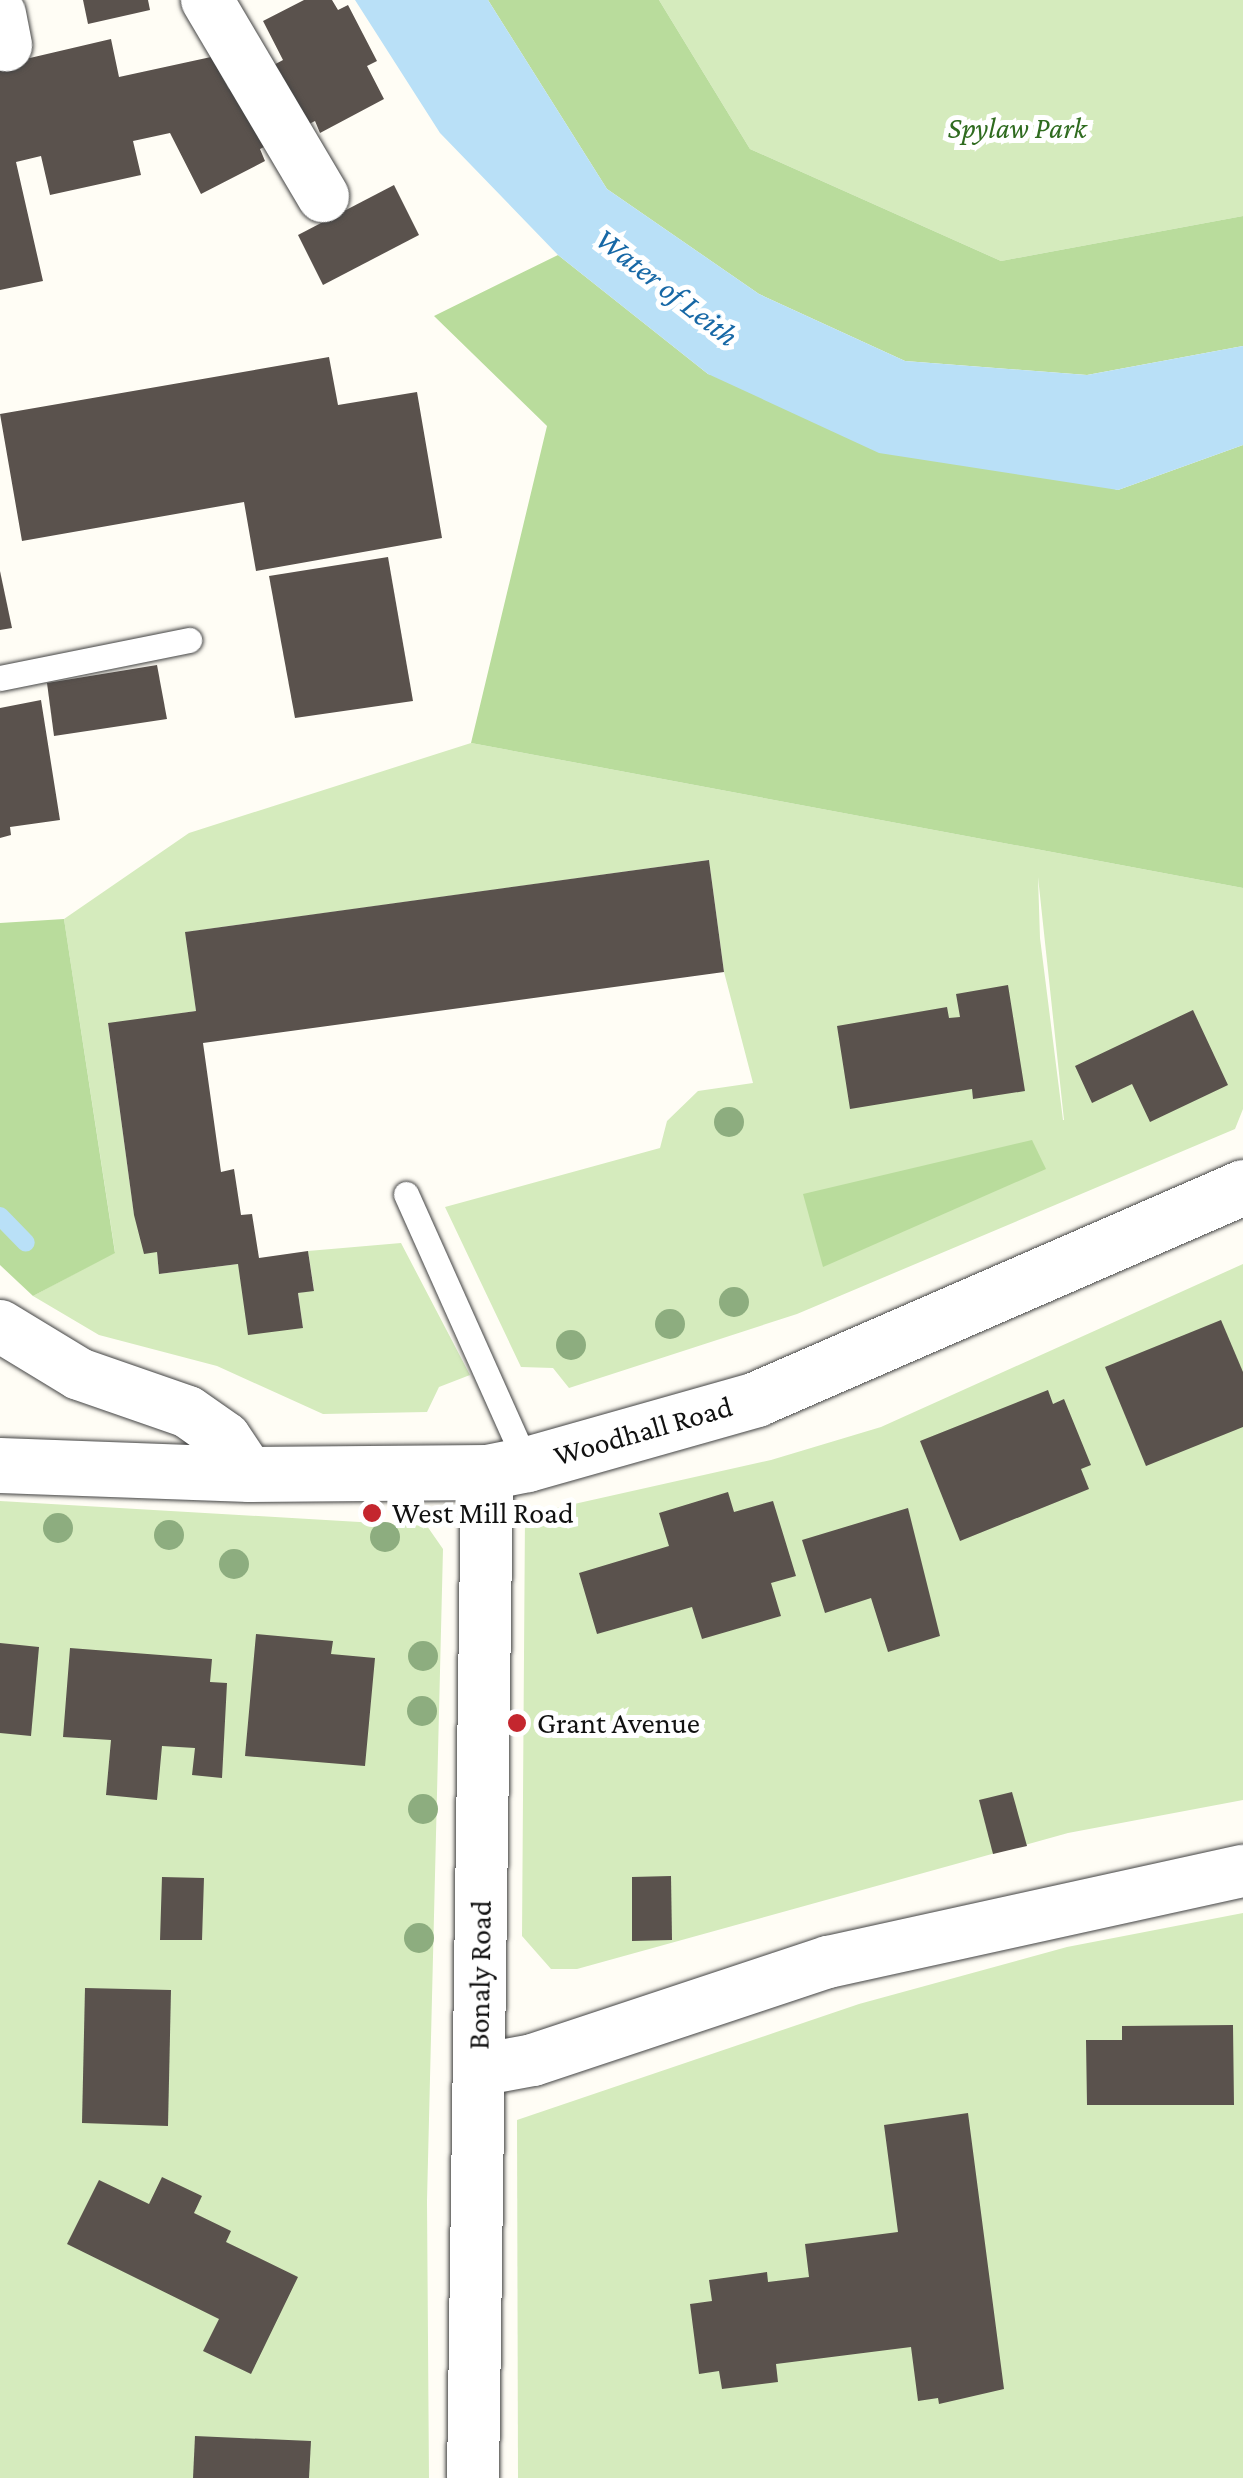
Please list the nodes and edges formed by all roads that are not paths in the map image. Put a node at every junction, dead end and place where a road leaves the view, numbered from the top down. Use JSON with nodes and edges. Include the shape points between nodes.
{"nodes":[{"id":1,"x":207,"y":0,"type":"edge"},
{"id":2,"x":323,"y":196,"type":"dead end"},
{"id":3,"x":189,"y":640,"type":"dead end"},
{"id":4,"x":0,"y":678,"type":"edge"},
{"id":5,"x":1243,"y":1187,"type":"edge"},
{"id":6,"x":406,"y":1194,"type":"dead end"},
{"id":7,"x":0,"y":1326,"type":"edge"},
{"id":8,"x":0,"y":1464,"type":"edge"},
{"id":9,"x":507,"y":1468,"type":"junction"},
{"id":10,"x":248,"y":1474,"type":"junction"},
{"id":11,"x":1243,"y":1871,"type":"edge"},
{"id":12,"x":478,"y":2070,"type":"junction"},
{"id":13,"x":472,"y":2478,"type":"edge"}],
"edges":[{"from":1,"to":2,"type":"street"},
{"from":3,"to":4,"type":"lane"},
{"from":5,"to":9,"type":"street","name":"Woodhall Road","via":[[756,1399]]},
{"from":6,"to":9,"type":"lane"},
{"from":7,"to":10,"type":"street","via":[[79,1374],[188,1412],[225,1438]]},
{"from":8,"to":10,"type":"street","name":"Woodhall Road"},
{"from":9,"to":10,"type":"street","name":"Woodhall Road"},
{"from":9,"to":12,"type":"street","name":"Bonaly Road"},
{"from":11,"to":12,"type":"street","via":[[828,1962],[532,2060]]},
{"from":12,"to":13,"type":"street","name":"Bonaly Road"}]}
